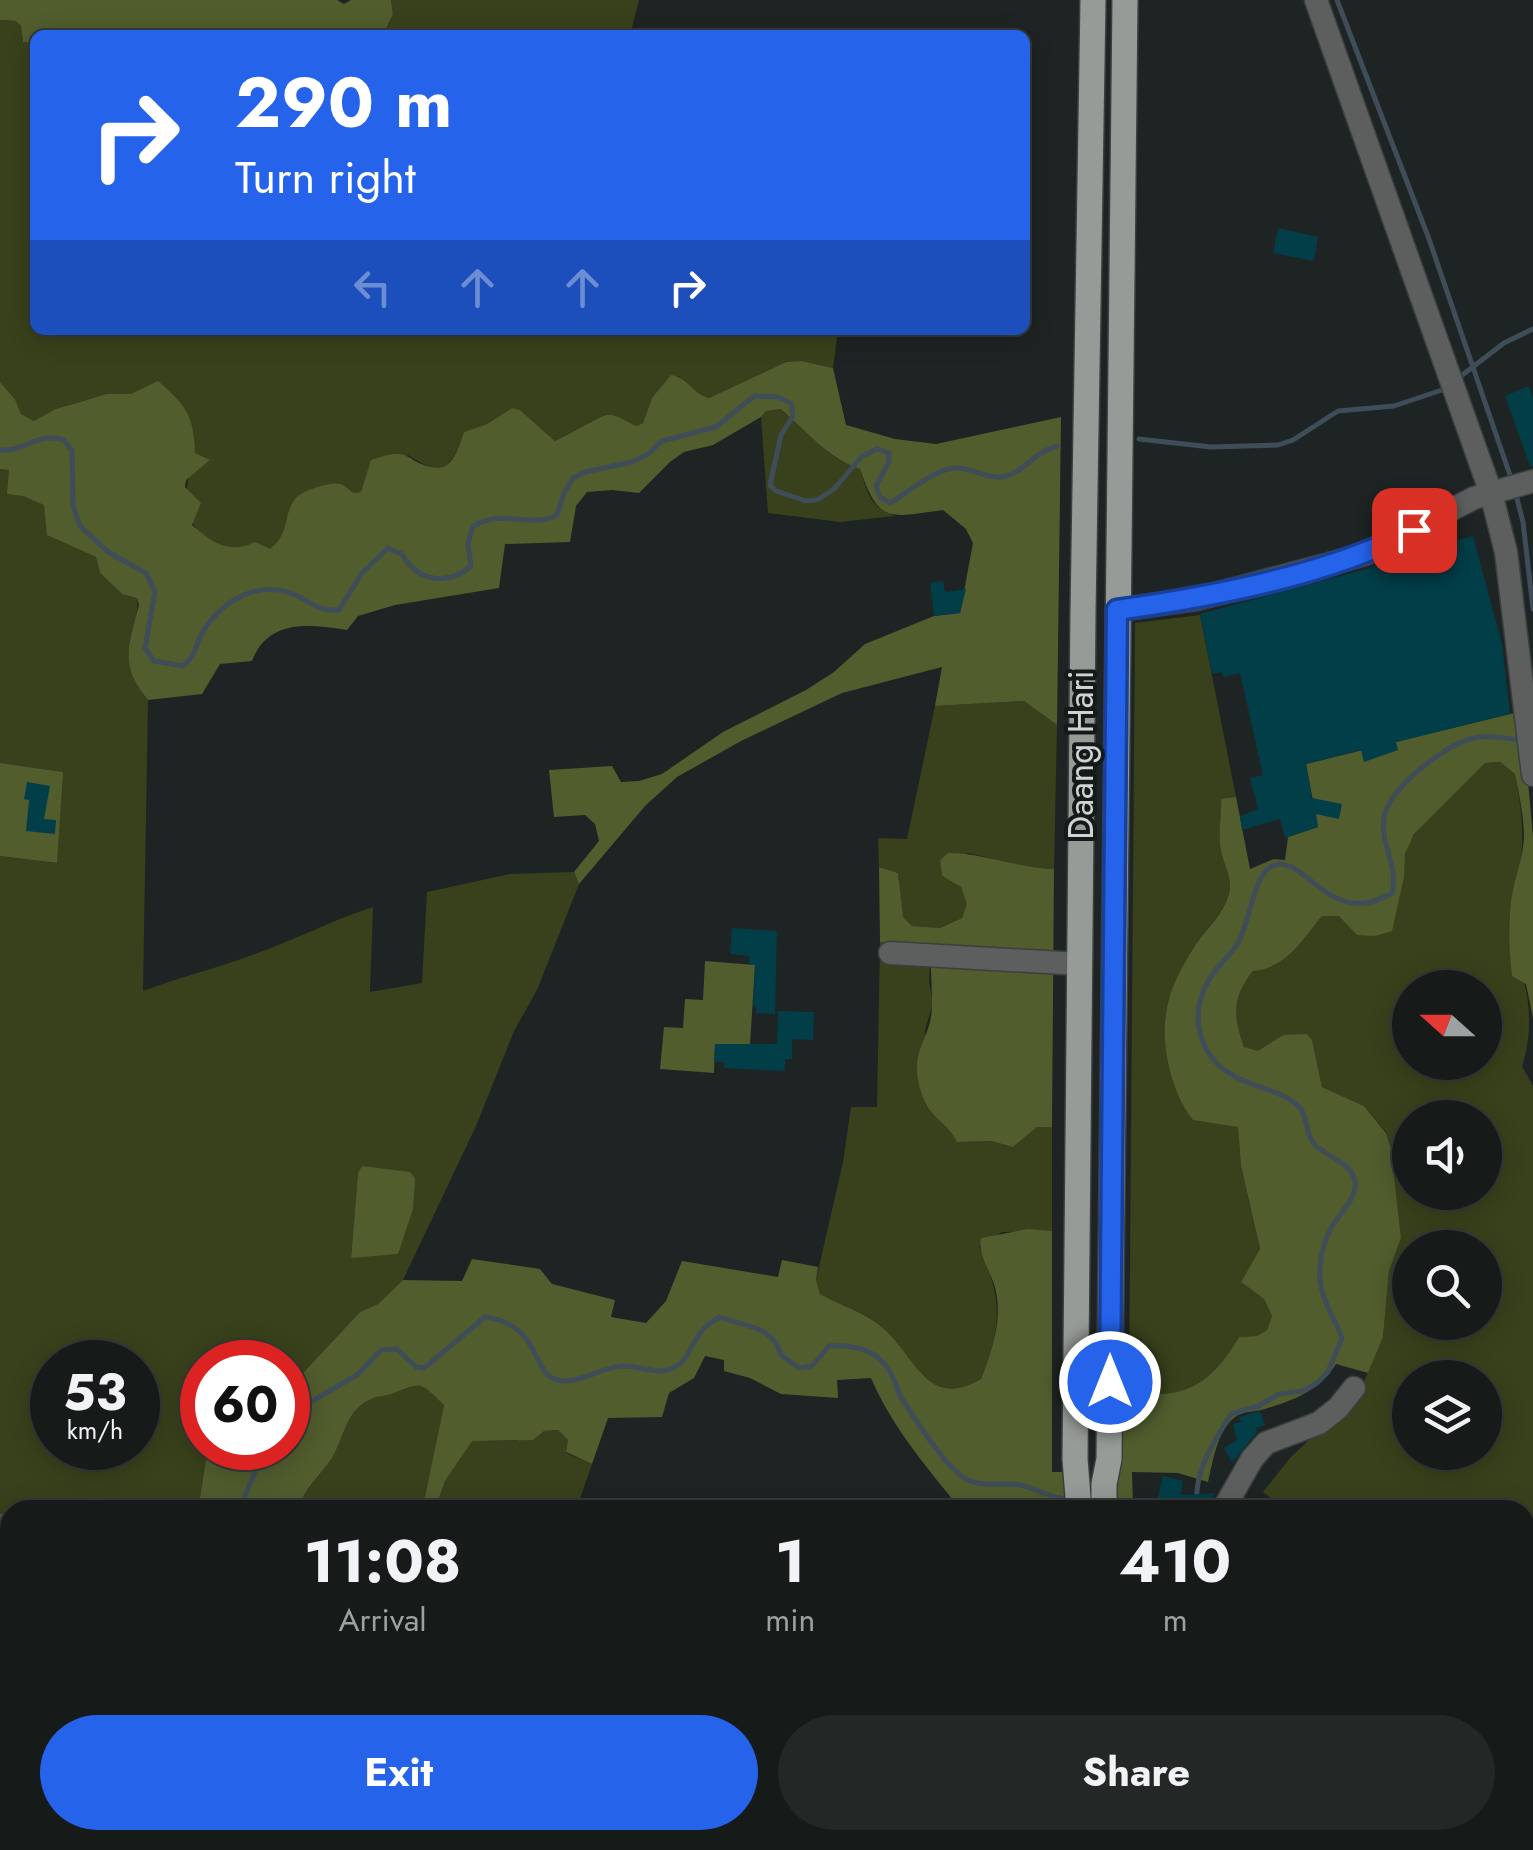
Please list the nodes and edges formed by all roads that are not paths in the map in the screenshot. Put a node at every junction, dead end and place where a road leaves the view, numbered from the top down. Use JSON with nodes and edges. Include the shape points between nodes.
{"nodes":[{"id":1,"x":1094,"y":0,"type":"edge"},
{"id":2,"x":1125,"y":0,"type":"edge"},
{"id":3,"x":1316,"y":0,"type":"edge"},
{"id":4,"x":1513,"y":487,"type":"edge"},
{"id":5,"x":1117,"y":610,"type":"junction"},
{"id":6,"x":1533,"y":774,"type":"edge"},
{"id":7,"x":1113,"y":935,"type":"junction"},
{"id":8,"x":1081,"y":936,"type":"junction"},
{"id":9,"x":890,"y":954,"type":"dead end"},
{"id":10,"x":1080,"y":964,"type":"junction"},
{"id":11,"x":1354,"y":1388,"type":"dead end"},
{"id":12,"x":1091,"y":1497,"type":"edge"},
{"id":13,"x":1229,"y":1500,"type":"edge"}],
"edges":[{"from":1,"to":8,"type":"main road","name":"Daang Hari"},
{"from":2,"to":5,"type":"main road","name":"Daang Hari"},
{"from":3,"to":4,"type":"street"},
{"from":4,"to":5,"type":"street","via":[[1474,498],[1366,554],[1197,599]]},
{"from":4,"to":6,"type":"street","via":[[1506,552]]},
{"from":5,"to":7,"type":"main road","name":"Daang Hari"},
{"from":7,"to":8,"type":"main road"},
{"from":7,"to":12,"type":"main road","name":"Daang Hari","via":[[1109,1459]]},
{"from":8,"to":10,"type":"main road","name":"Daang Hari"},
{"from":9,"to":10,"type":"street"},
{"from":10,"to":12,"type":"main road","name":"Daang Hari","via":[[1076,1440]]},
{"from":11,"to":13,"type":"street","via":[[1319,1423],[1266,1444]]}]}
